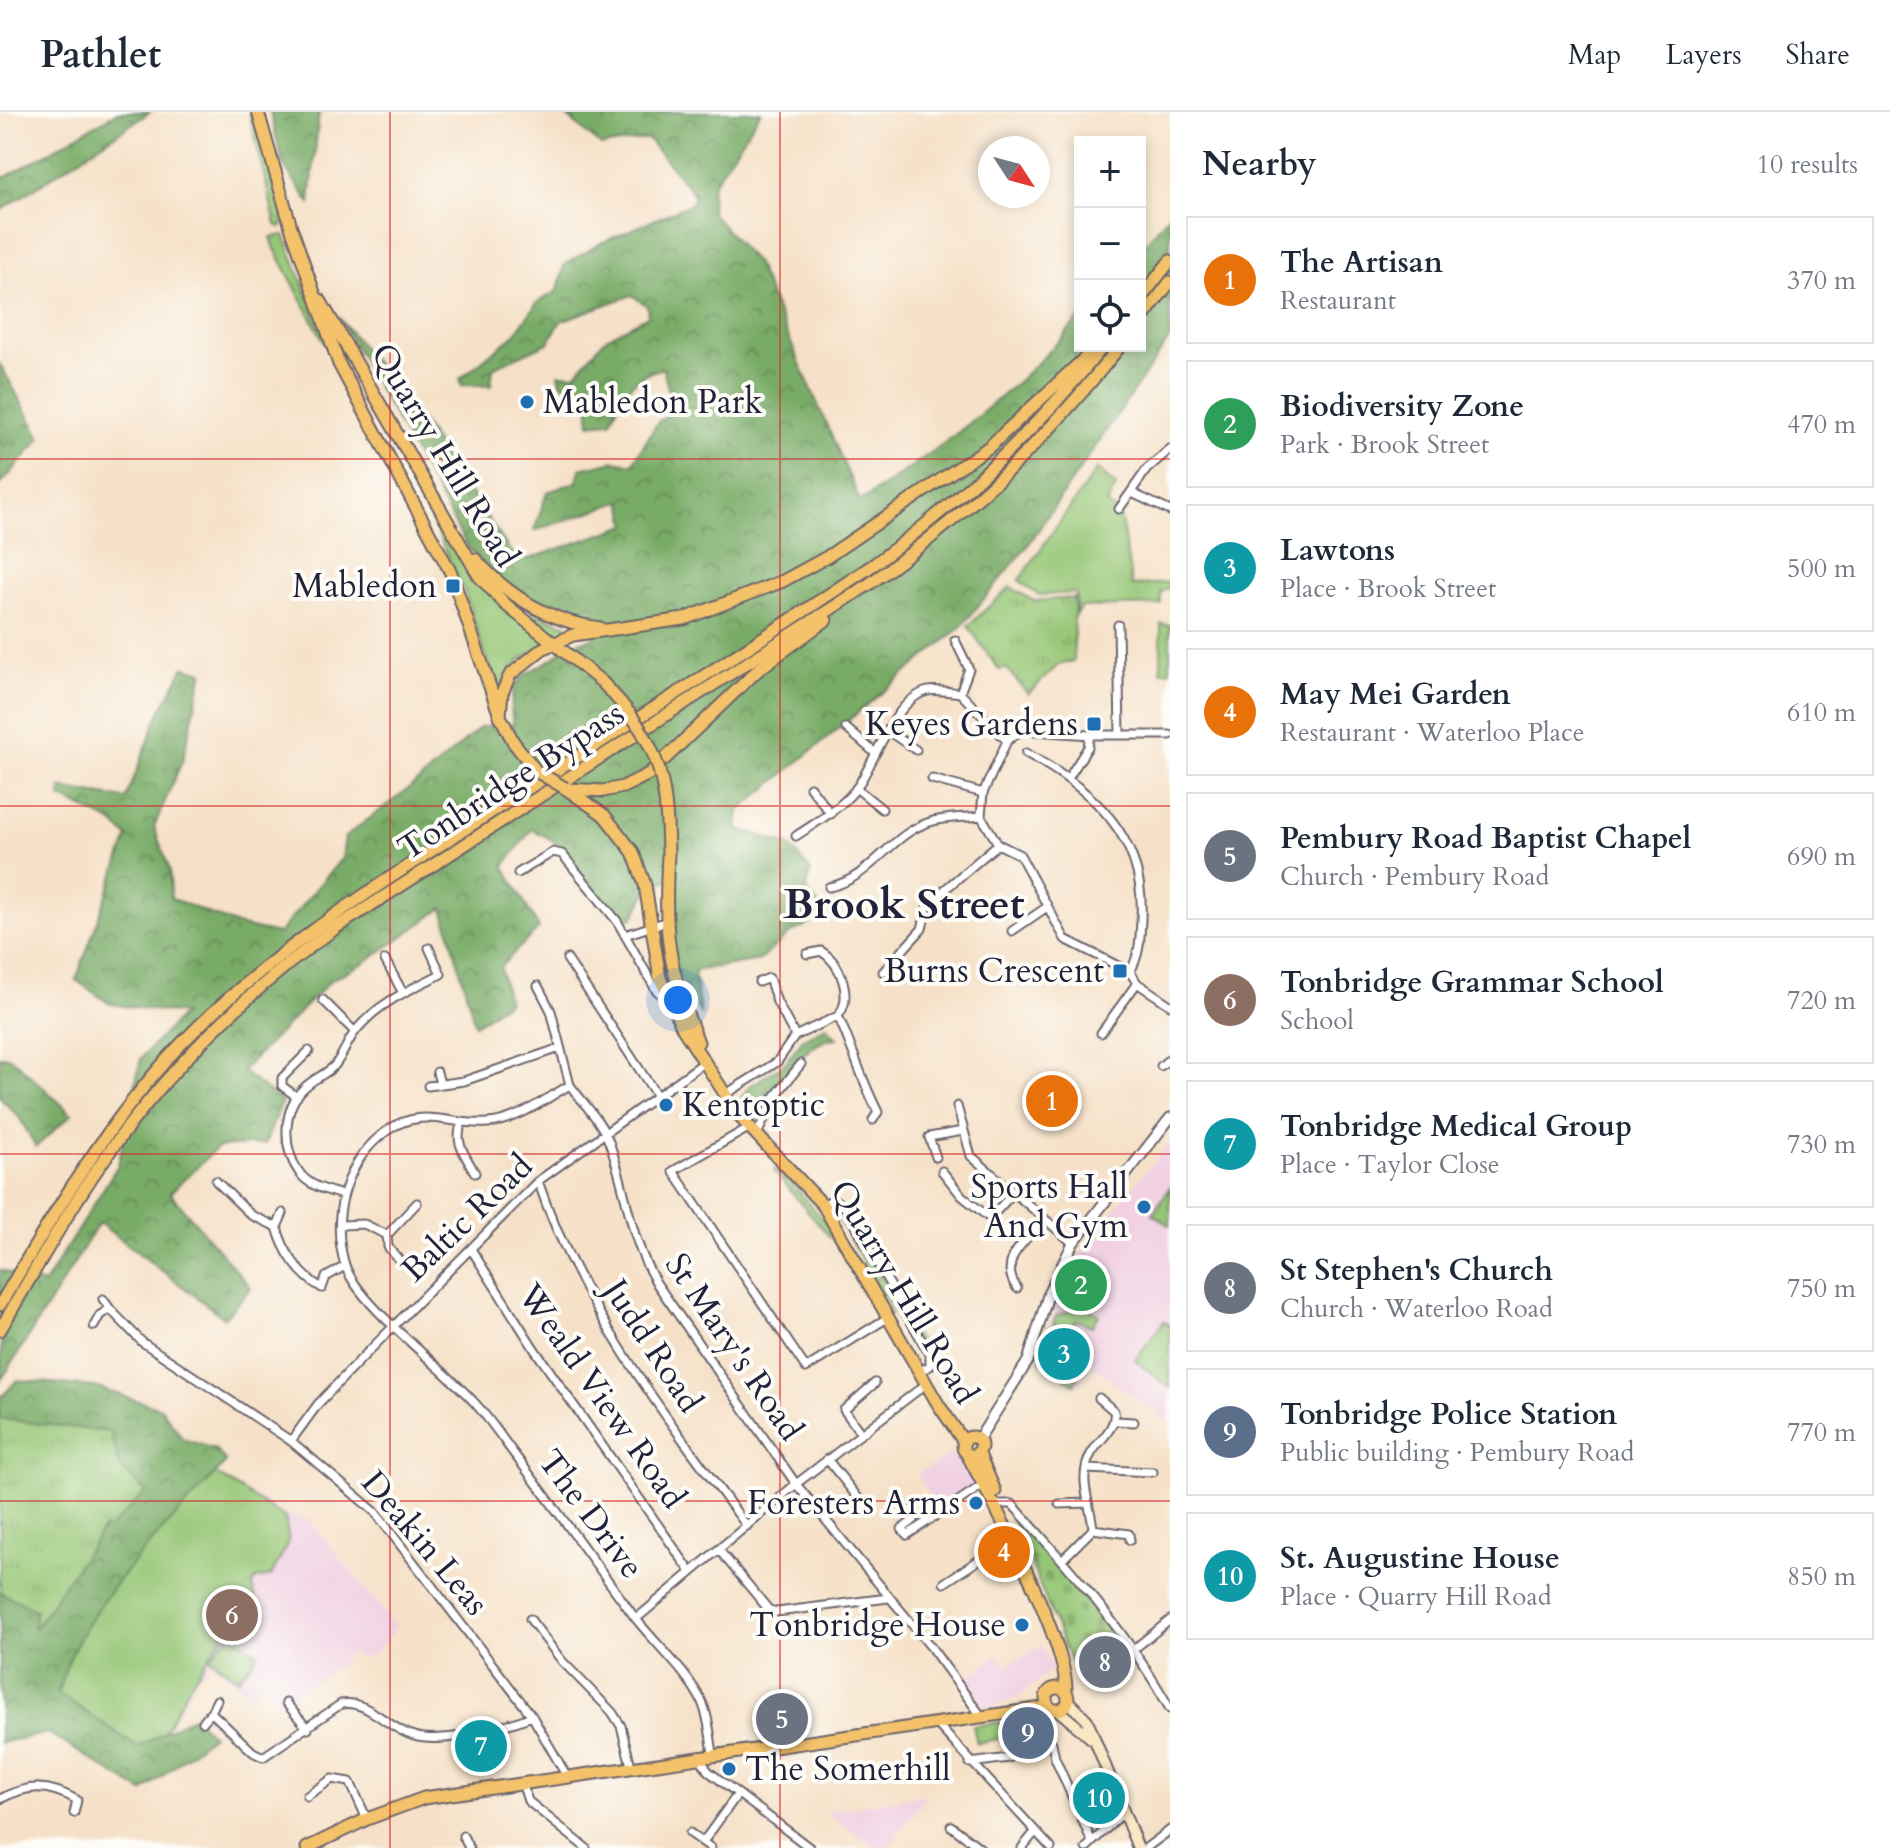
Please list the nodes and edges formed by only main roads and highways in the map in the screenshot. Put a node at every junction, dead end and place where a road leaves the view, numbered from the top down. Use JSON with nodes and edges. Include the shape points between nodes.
{"nodes":[{"id":1,"x":258,"y":112,"type":"edge"},
{"id":2,"x":1170,"y":261,"type":"edge"},
{"id":3,"x":1170,"y":282,"type":"edge"},
{"id":4,"x":313,"y":289,"type":"junction"},
{"id":5,"x":1146,"y":291,"type":"edge"},
{"id":6,"x":1146,"y":313,"type":"edge"},
{"id":7,"x":1090,"y":352,"type":"edge"},
{"id":8,"x":1098,"y":352,"type":"edge"},
{"id":9,"x":1115,"y":352,"type":"edge"},
{"id":10,"x":456,"y":538,"type":"junction"},
{"id":11,"x":868,"y":585,"type":"junction"},
{"id":12,"x":620,"y":630,"type":"junction"},
{"id":13,"x":554,"y":643,"type":"junction"},
{"id":14,"x":569,"y":656,"type":"junction"},
{"id":15,"x":520,"y":664,"type":"junction"},
{"id":16,"x":500,"y":716,"type":"junction"},
{"id":17,"x":585,"y":794,"type":"junction"},
{"id":18,"x":706,"y":1061,"type":"junction"},
{"id":19,"x":0,"y":1305,"type":"edge"},
{"id":20,"x":0,"y":1330,"type":"edge"},
{"id":21,"x":972,"y":1447,"type":"junction"},
{"id":22,"x":1003,"y":1522,"type":"junction"},
{"id":23,"x":1060,"y":1659,"type":"junction"},
{"id":24,"x":1067,"y":1696,"type":"junction"},
{"id":25,"x":1051,"y":1701,"type":"junction"},
{"id":26,"x":1092,"y":1739,"type":"junction"},
{"id":27,"x":307,"y":1848,"type":"edge"},
{"id":28,"x":1138,"y":1848,"type":"edge"}],
"edges":[{"from":1,"to":4,"type":"main road"},
{"from":2,"to":5,"type":"main road"},
{"from":3,"to":6,"type":"main road"},
{"from":4,"to":10,"type":"main road","name":"Quarry Hill Road"},
{"from":4,"to":16,"type":"main road","via":[[339,364],[451,573]]},
{"from":7,"to":12,"type":"main road","via":[[989,447],[827,557],[731,604],[660,625]]},
{"from":8,"to":19,"type":"main road","name":"Tonbridge Bypass","via":[[1006,458],[897,547],[268,963],[181,1044],[123,1113],[69,1189]]},
{"from":9,"to":11,"type":"main road","name":"Tonbridge Bypass","via":[[1013,470],[935,538]]},
{"from":10,"to":12,"type":"main road","via":[[498,584],[530,605],[572,622]]},
{"from":10,"to":13,"type":"main road","name":"Quarry Hill Road","via":[[491,590]]},
{"from":11,"to":17,"type":"main road","via":[[759,669],[649,774],[623,787]]},
{"from":11,"to":20,"type":"main road","name":"Tonbridge Bypass","via":[[369,906],[275,974],[189,1054],[132,1121],[79,1197]]},
{"from":12,"to":13,"type":"main road","via":[[573,635]]},
{"from":13,"to":14,"type":"main road","name":"Quarry Hill Road"},
{"from":13,"to":15,"type":"main road"},
{"from":14,"to":15,"type":"main road","via":[[545,655]]},
{"from":14,"to":18,"type":"main road","name":"Quarry Hill Road","bridge":true,"via":[[602,682],[636,721],[654,754],[665,790],[665,922],[672,974]]},
{"from":15,"to":16,"type":"main road","via":[[505,683]]},
{"from":16,"to":17,"type":"main road","bridge":true,"via":[[536,771]]},
{"from":17,"to":18,"type":"main road","name":"Quarry Hill Road","via":[[633,852],[669,1002]]},
{"from":18,"to":21,"type":"main road","name":"Quarry Hill Road","via":[[754,1131],[823,1205],[926,1384]]},
{"from":21,"to":22,"type":"main road","name":"Quarry Hill Road"},
{"from":21,"to":22,"type":"main road","name":"Quarry Hill Road","via":[[1000,1504]]},
{"from":22,"to":23,"type":"main road","name":"Quarry Hill Road"},
{"from":23,"to":24,"type":"main road","name":"Quarry Hill Road"},
{"from":23,"to":25,"type":"main road"},
{"from":24,"to":25,"type":"main road"},
{"from":24,"to":25,"type":"main road"},
{"from":24,"to":26,"type":"main road","name":"Quarry Hill Road","via":[[1087,1720]]},
{"from":25,"to":26,"type":"main road","name":"Quarry Hill Road"},
{"from":25,"to":27,"type":"main road","via":[[1018,1712],[424,1798]]},
{"from":26,"to":28,"type":"main road","name":"Quarry Hill Road"}]}
